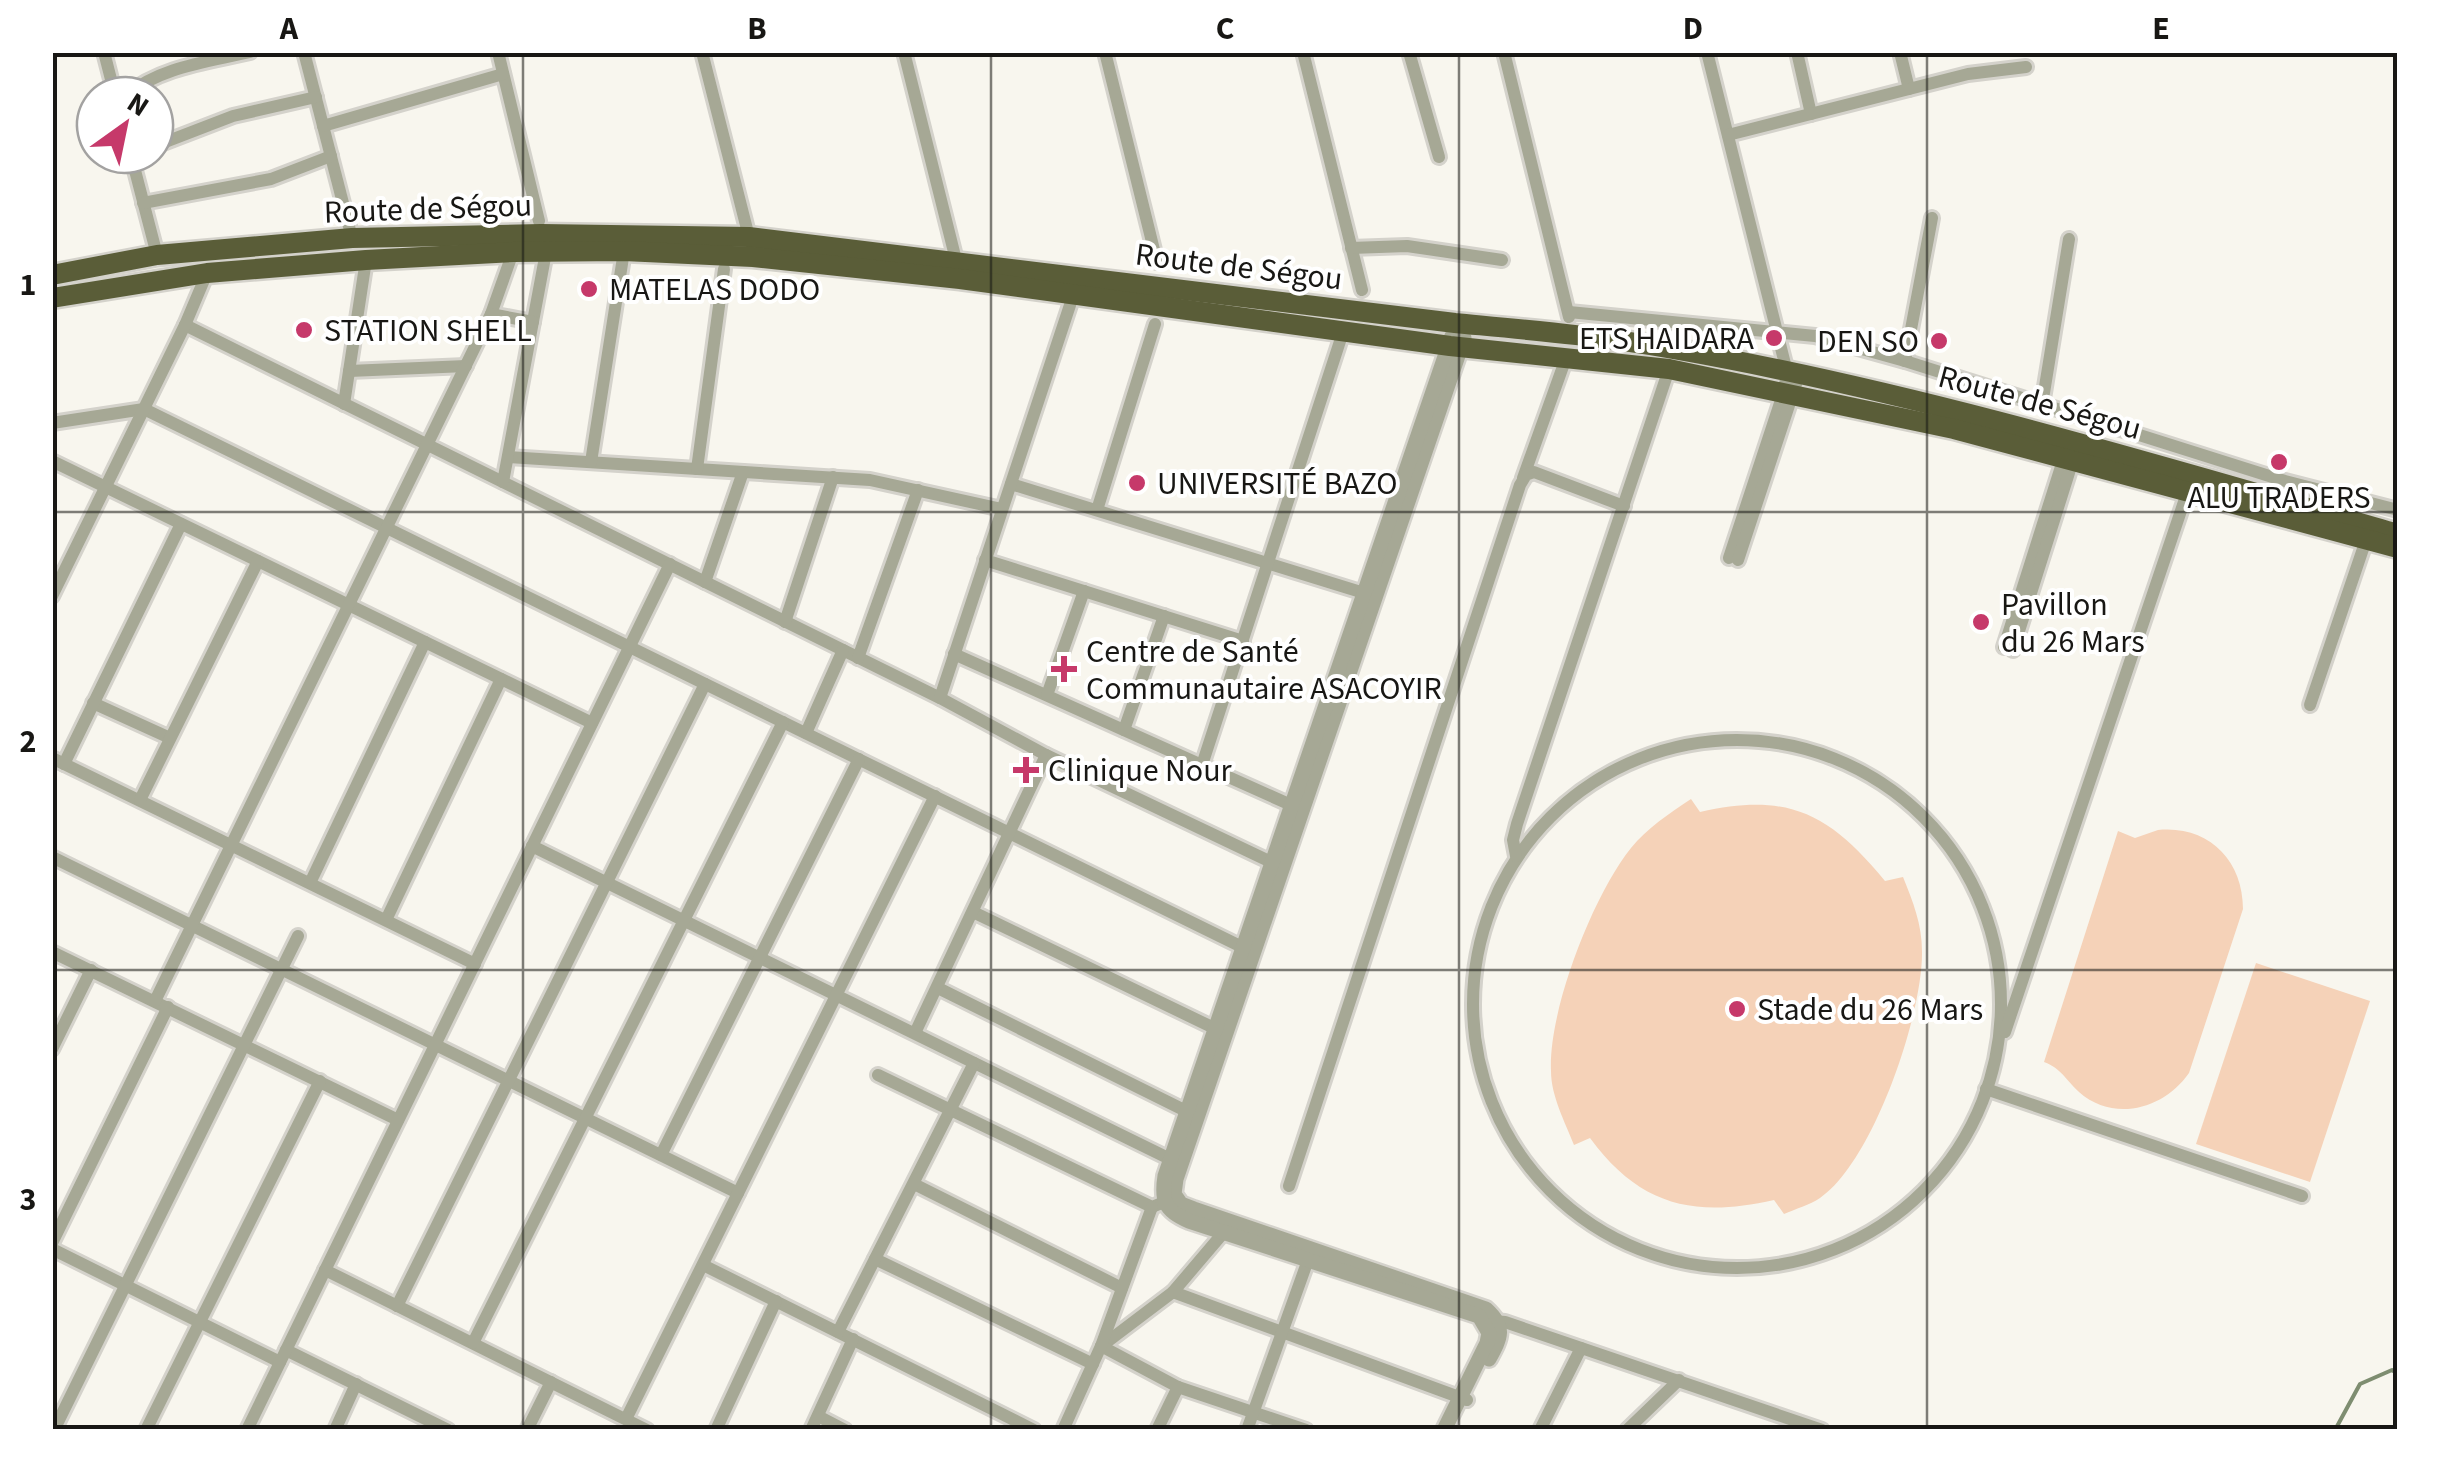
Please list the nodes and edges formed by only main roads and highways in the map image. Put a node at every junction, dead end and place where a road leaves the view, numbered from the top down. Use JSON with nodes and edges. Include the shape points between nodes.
{"nodes":[{"id":1,"x":52,"y":275,"type":"edge"},
{"id":2,"x":52,"y":298,"type":"edge"},
{"id":3,"x":1671,"y":359,"type":"junction"},
{"id":4,"x":2190,"y":482,"type":"junction"},
{"id":5,"x":2398,"y":534,"type":"edge"},
{"id":6,"x":2398,"y":548,"type":"edge"}],
"edges":[{"from":1,"to":3,"type":"highway","name":"Route de Ségou","via":[[157,255],[352,238],[748,237],[1462,323],[1570,323]]},
{"from":2,"to":3,"type":"highway","name":"Route de Ségou","via":[[207,273],[624,251],[754,256],[960,279],[1566,358]]},
{"from":3,"to":4,"type":"highway","name":"Route de Ségou","via":[[1791,383],[1879,391]]},
{"from":4,"to":5,"type":"highway","name":"Route de Ségou"},
{"from":4,"to":6,"type":"highway","name":"Route de Ségou"}]}
